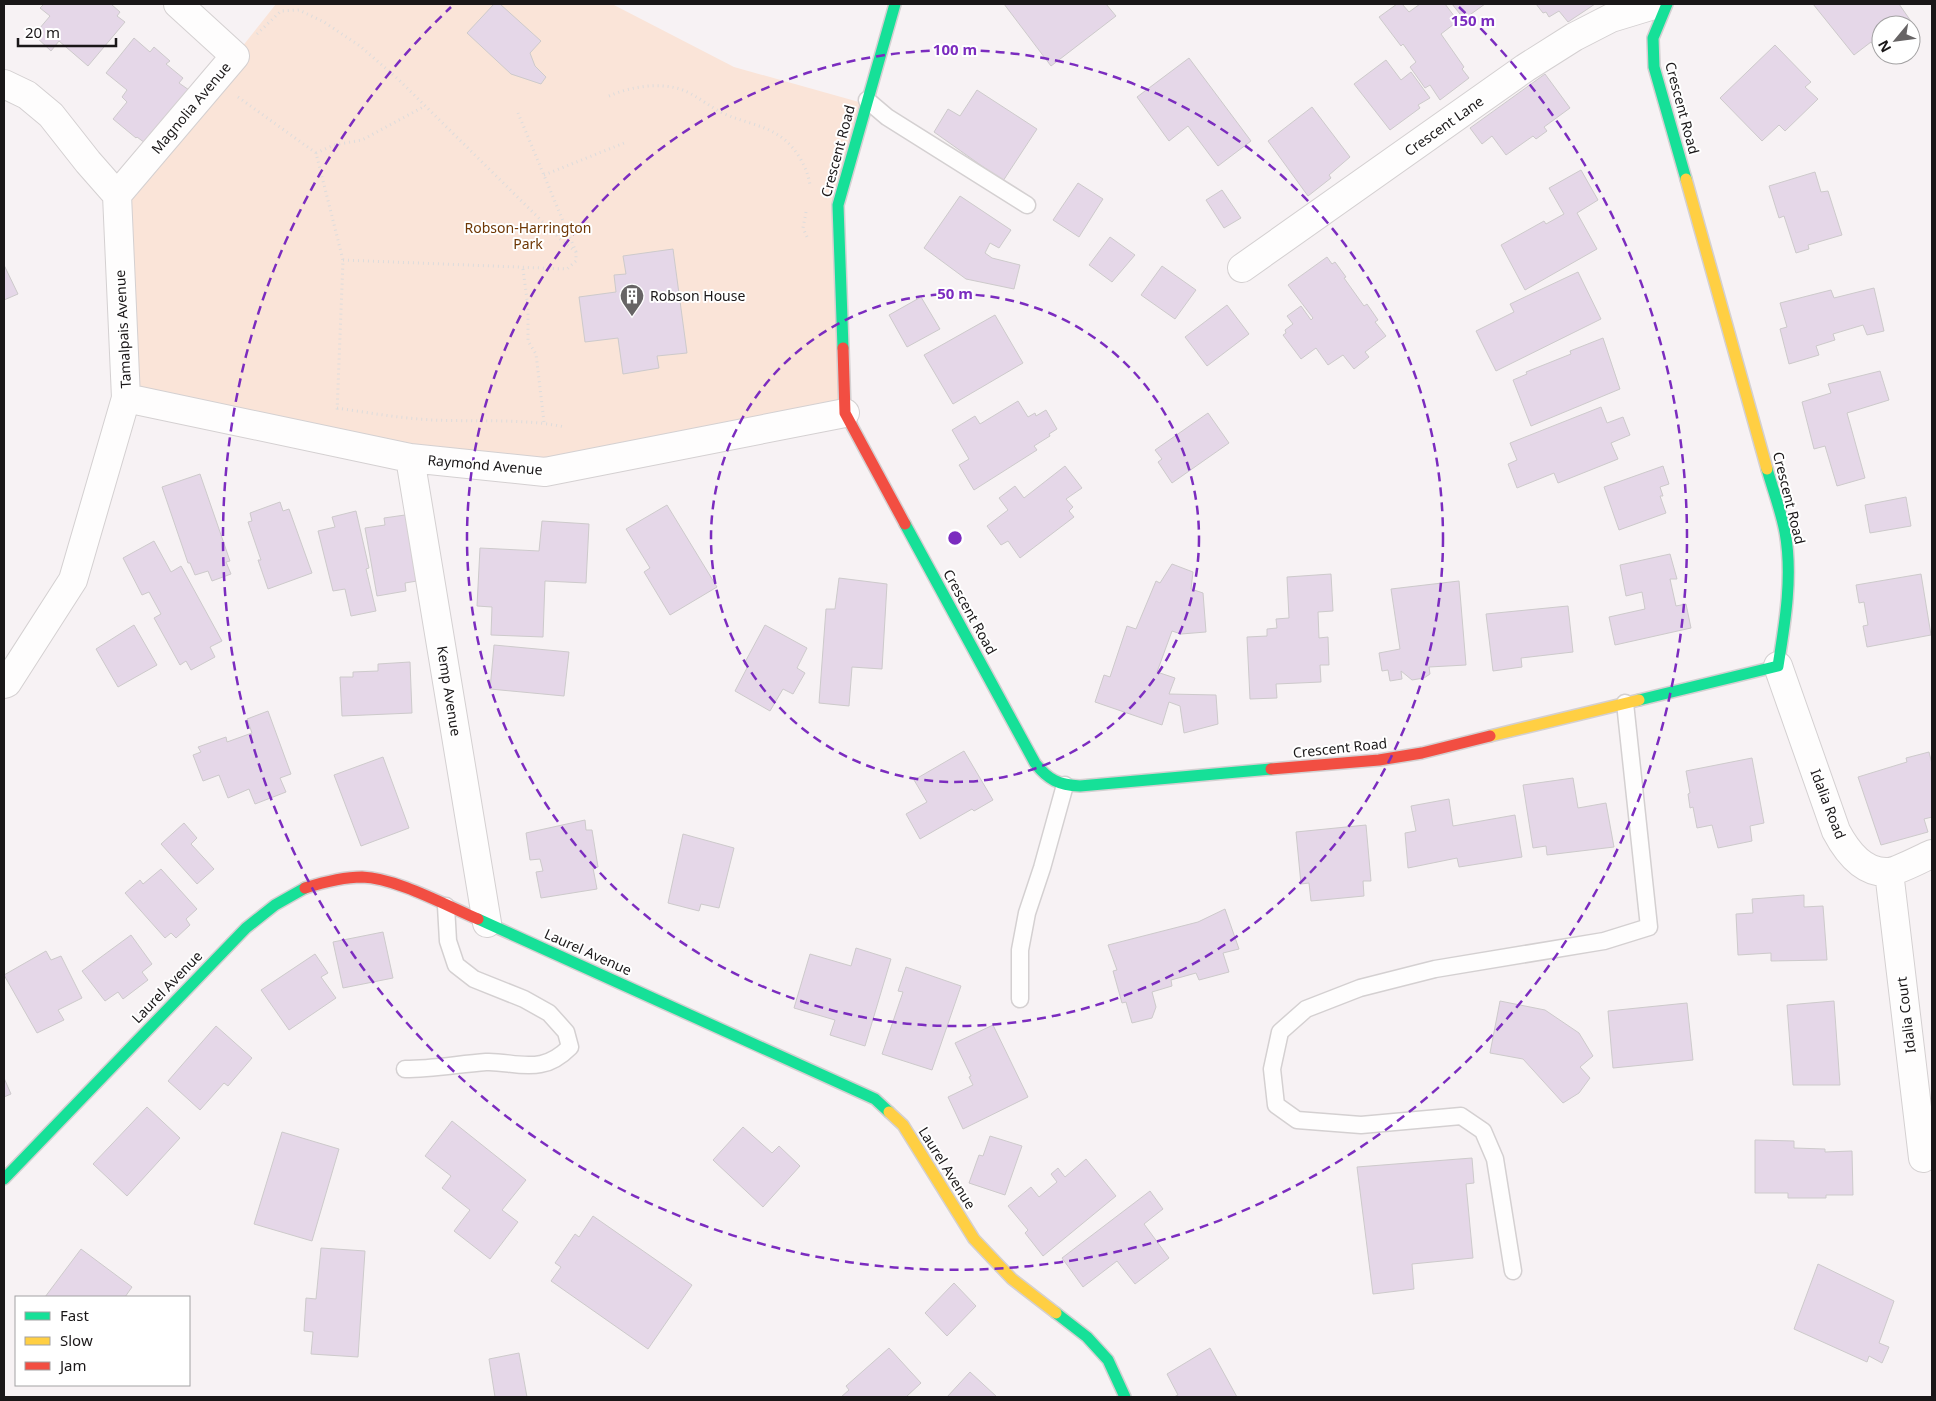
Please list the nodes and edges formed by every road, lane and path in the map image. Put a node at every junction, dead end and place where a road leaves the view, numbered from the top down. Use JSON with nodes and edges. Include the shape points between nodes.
{"nodes":[{"id":1,"x":178,"y":4,"type":"edge"},
{"id":2,"x":895,"y":4,"type":"edge"},
{"id":3,"x":1657,"y":4,"type":"edge"},
{"id":4,"x":1666,"y":4,"type":"edge"},
{"id":5,"x":235,"y":56,"type":"junction"},
{"id":6,"x":215,"y":81,"type":"junction"},
{"id":7,"x":4,"y":84,"type":"edge"},
{"id":8,"x":609,"y":96,"type":"dead end"},
{"id":9,"x":867,"y":100,"type":"junction"},
{"id":10,"x":425,"y":106,"type":"junction"},
{"id":11,"x":518,"y":113,"type":"dead end"},
{"id":12,"x":624,"y":143,"type":"dead end"},
{"id":13,"x":316,"y":153,"type":"junction"},
{"id":14,"x":544,"y":176,"type":"junction"},
{"id":15,"x":809,"y":193,"type":"dead end"},
{"id":16,"x":116,"y":195,"type":"junction"},
{"id":17,"x":1027,"y":205,"type":"dead end"},
{"id":18,"x":806,"y":211,"type":"dead end"},
{"id":19,"x":810,"y":244,"type":"dead end"},
{"id":20,"x":576,"y":252,"type":"junction"},
{"id":21,"x":343,"y":260,"type":"junction"},
{"id":22,"x":1242,"y":268,"type":"dead end"},
{"id":23,"x":523,"y":269,"type":"junction"},
{"id":24,"x":126,"y":398,"type":"junction"},
{"id":25,"x":337,"y":408,"type":"junction"},
{"id":26,"x":845,"y":413,"type":"junction"},
{"id":27,"x":544,"y":422,"type":"junction"},
{"id":28,"x":565,"y":427,"type":"dead end"},
{"id":29,"x":336,"y":442,"type":"junction"},
{"id":30,"x":410,"y":458,"type":"junction"},
{"id":31,"x":1778,"y":666,"type":"junction"},
{"id":32,"x":4,"y":684,"type":"edge"},
{"id":33,"x":1625,"y":704,"type":"junction"},
{"id":34,"x":1065,"y":786,"type":"junction"},
{"id":35,"x":1932,"y":854,"type":"edge"},
{"id":36,"x":1889,"y":872,"type":"junction"},
{"id":37,"x":446,"y":906,"type":"junction"},
{"id":38,"x":487,"y":923,"type":"junction"},
{"id":39,"x":1020,"y":999,"type":"dead end"},
{"id":40,"x":405,"y":1069,"type":"dead end"},
{"id":41,"x":1922,"y":1158,"type":"dead end"},
{"id":42,"x":4,"y":1179,"type":"edge"},
{"id":43,"x":1513,"y":1271,"type":"dead end"},
{"id":44,"x":1125,"y":1397,"type":"edge"}],
"edges":[{"from":1,"to":5,"type":"street","name":"Magnolia Avenue"},
{"from":2,"to":9,"type":"street","name":"Crescent Road"},
{"from":3,"to":22,"type":"street","name":"Crescent Lane","via":[[1611,18],[1533,63]]},
{"from":4,"to":31,"type":"street","name":"Crescent Road","via":[[1652,38],[1654,67],[1785,532],[1789,584]]},
{"from":5,"to":6,"type":"street","name":"Magnolia Avenue"},
{"from":5,"to":10,"type":"path","via":[[281,11],[299,10],[360,46]]},
{"from":6,"to":13,"type":"path"},
{"from":6,"to":16,"type":"street","name":"Magnolia Avenue"},
{"from":7,"to":16,"type":"street","via":[[27,95],[51,115]]},
{"from":8,"to":15,"type":"path","via":[[643,86],[680,89],[726,115],[762,126],[784,138],[795,150],[805,168]]},
{"from":9,"to":17,"type":"lane","via":[[888,117]]},
{"from":9,"to":26,"type":"street","name":"Crescent Road","via":[[838,205]]},
{"from":10,"to":13,"type":"path","via":[[362,140],[334,144]]},
{"from":10,"to":20,"type":"path"},
{"from":11,"to":14,"type":"path"},
{"from":12,"to":14,"type":"path"},
{"from":13,"to":21,"type":"path"},
{"from":14,"to":20,"type":"path"},
{"from":16,"to":24,"type":"street","name":"Tamalpais Avenue"},
{"from":18,"to":19,"type":"path","via":[[803,228]]},
{"from":20,"to":23,"type":"path","via":[[576,261],[567,270]]},
{"from":21,"to":23,"type":"path"},
{"from":21,"to":25,"type":"path"},
{"from":23,"to":27,"type":"path","via":[[528,341],[536,354]]},
{"from":24,"to":29,"type":"street","name":"Raymond Avenue"},
{"from":24,"to":32,"type":"street","name":"Tamalpais Avenue","via":[[73,580]]},
{"from":25,"to":27,"type":"path","via":[[432,420]]},
{"from":25,"to":29,"type":"path"},
{"from":26,"to":30,"type":"street","name":"Raymond Avenue","via":[[545,472]]},
{"from":26,"to":34,"type":"street","name":"Crescent Road","via":[[1035,763],[1044,776]]},
{"from":27,"to":28,"type":"path"},
{"from":29,"to":30,"type":"street","name":"Raymond Avenue"},
{"from":30,"to":38,"type":"street","name":"Kemp Avenue"},
{"from":31,"to":33,"type":"street","name":"Crescent Road"},
{"from":31,"to":36,"type":"street","name":"Idalia Road","via":[[1836,831],[1858,861],[1875,870]]},
{"from":33,"to":34,"type":"street","name":"Crescent Road","via":[[1422,753],[1378,760]]},
{"from":33,"to":43,"type":"lane","via":[[1649,927],[1604,941],[1435,969],[1360,988],[1306,1009],[1280,1032],[1272,1069],[1276,1105],[1297,1120],[1361,1125],[1461,1116],[1483,1131],[1495,1159]]},
{"from":34,"to":39,"type":"lane","via":[[1027,913],[1020,950]]},
{"from":35,"to":36,"type":"street"},
{"from":36,"to":41,"type":"street","name":"Idalia Court"},
{"from":37,"to":38,"type":"street","name":"Laurel Avenue"},
{"from":37,"to":40,"type":"lane","via":[[448,942],[456,965],[474,980],[524,998],[549,1013],[566,1032],[570,1047],[562,1056],[541,1064],[520,1066],[488,1062]]},
{"from":37,"to":42,"type":"street","name":"Laurel Avenue","via":[[387,880],[362,877],[304,888],[275,905],[246,928]]},
{"from":38,"to":44,"type":"street","name":"Laurel Avenue","via":[[875,1099],[903,1125],[974,1239],[1012,1279],[1087,1337],[1108,1360]]}]}
